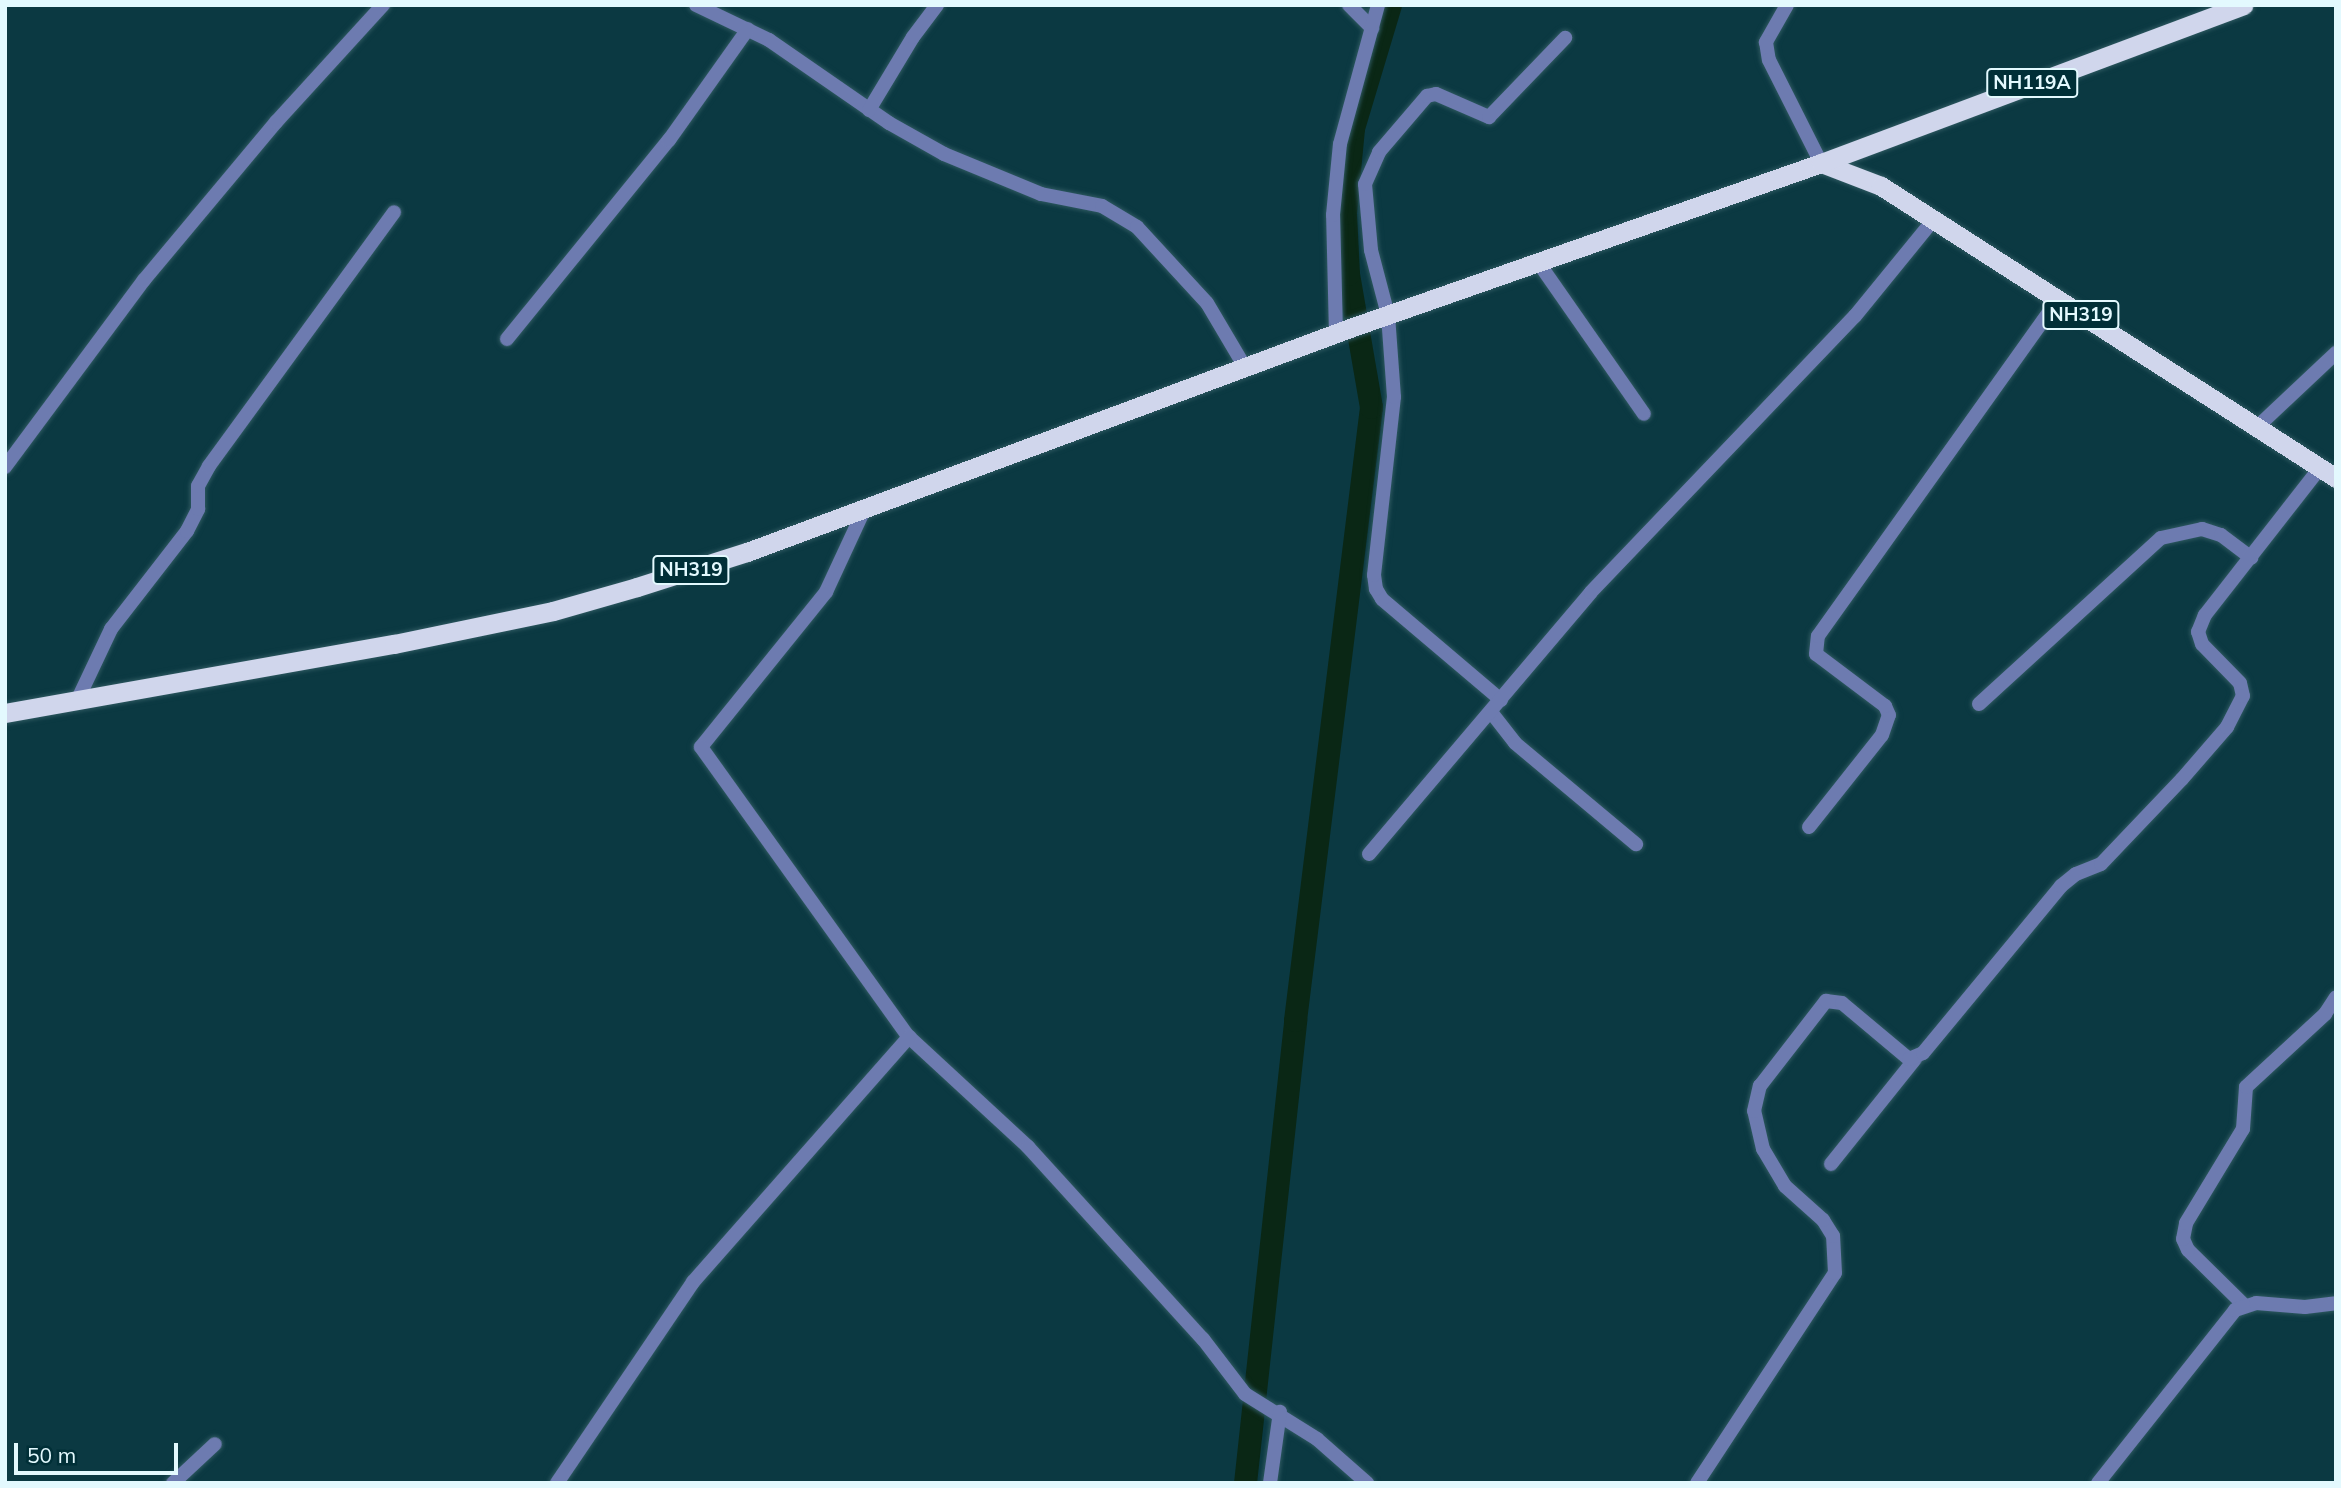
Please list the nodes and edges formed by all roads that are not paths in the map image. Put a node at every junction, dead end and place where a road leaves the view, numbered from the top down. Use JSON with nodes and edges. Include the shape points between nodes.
{"nodes":[{"id":1,"x":383,"y":5,"type":"edge"},
{"id":2,"x":696,"y":5,"type":"edge"},
{"id":3,"x":937,"y":5,"type":"edge"},
{"id":4,"x":1349,"y":5,"type":"edge"},
{"id":5,"x":1378,"y":5,"type":"edge"},
{"id":6,"x":1787,"y":5,"type":"edge"},
{"id":7,"x":2243,"y":5,"type":"edge"},
{"id":8,"x":1372,"y":28,"type":"junction"},
{"id":9,"x":748,"y":29,"type":"junction"},
{"id":10,"x":1565,"y":38,"type":"dead end"},
{"id":11,"x":870,"y":110,"type":"junction"},
{"id":12,"x":1821,"y":163,"type":"junction"},
{"id":13,"x":394,"y":212,"type":"dead end"},
{"id":14,"x":1934,"y":219,"type":"junction"},
{"id":15,"x":1538,"y":262,"type":"junction"},
{"id":16,"x":2058,"y":300,"type":"junction"},
{"id":17,"x":1384,"y":316,"type":"junction"},
{"id":18,"x":1343,"y":331,"type":"junction"},
{"id":19,"x":508,"y":339,"type":"dead end"},
{"id":20,"x":2336,"y":353,"type":"edge"},
{"id":21,"x":1246,"y":369,"type":"junction"},
{"id":22,"x":1644,"y":414,"type":"dead end"},
{"id":23,"x":2256,"y":428,"type":"junction"},
{"id":24,"x":5,"y":467,"type":"edge"},
{"id":25,"x":2328,"y":473,"type":"edge"},
{"id":26,"x":864,"y":510,"type":"junction"},
{"id":27,"x":2251,"y":558,"type":"junction"},
{"id":28,"x":1501,"y":700,"type":"junction"},
{"id":29,"x":77,"y":701,"type":"junction"},
{"id":30,"x":1979,"y":704,"type":"dead end"},
{"id":31,"x":1491,"y":712,"type":"junction"},
{"id":32,"x":5,"y":713,"type":"edge"},
{"id":33,"x":1809,"y":827,"type":"dead end"},
{"id":34,"x":1636,"y":844,"type":"dead end"},
{"id":35,"x":1369,"y":854,"type":"dead end"},
{"id":36,"x":2336,"y":997,"type":"edge"},
{"id":37,"x":909,"y":1037,"type":"junction"},
{"id":38,"x":1915,"y":1059,"type":"junction"},
{"id":39,"x":1831,"y":1164,"type":"dead end"},
{"id":40,"x":2336,"y":1303,"type":"edge"},
{"id":41,"x":2244,"y":1305,"type":"junction"},
{"id":42,"x":1275,"y":1409,"type":"junction"},
{"id":43,"x":215,"y":1444,"type":"dead end"},
{"id":44,"x":173,"y":1483,"type":"edge"},
{"id":45,"x":557,"y":1483,"type":"edge"},
{"id":46,"x":1270,"y":1483,"type":"edge"},
{"id":47,"x":1367,"y":1483,"type":"edge"},
{"id":48,"x":1697,"y":1483,"type":"edge"},
{"id":49,"x":2098,"y":1483,"type":"edge"}],
"edges":[{"from":1,"to":24,"type":"street","via":[[276,122],[144,280]]},
{"from":2,"to":9,"type":"street"},
{"from":3,"to":11,"type":"street"},
{"from":4,"to":8,"type":"street"},
{"from":5,"to":8,"type":"street"},
{"from":6,"to":12,"type":"street","via":[[1766,42],[1769,60]]},
{"from":7,"to":12,"type":"highway","number":"NH119A"},
{"from":8,"to":18,"type":"street","via":[[1338,156],[1333,215]]},
{"from":9,"to":11,"type":"street"},
{"from":9,"to":19,"type":"street","via":[[669,140]]},
{"from":10,"to":17,"type":"street","via":[[1489,117],[1436,94],[1427,96],[1378,152],[1365,184]]},
{"from":11,"to":21,"type":"street","via":[[973,167],[1041,194],[1102,206],[1137,227],[1207,303]]},
{"from":12,"to":14,"type":"highway","number":"NH319","via":[[1881,186]]},
{"from":12,"to":15,"type":"highway","number":"NH319"},
{"from":13,"to":29,"type":"street","via":[[209,466],[198,486],[198,509],[187,531],[111,629]]},
{"from":14,"to":16,"type":"highway","number":"NH319"},
{"from":14,"to":28,"type":"street","via":[[1855,316],[1591,592]]},
{"from":15,"to":17,"type":"highway","number":"NH319"},
{"from":15,"to":22,"type":"street"},
{"from":16,"to":23,"type":"highway","number":"NH319"},
{"from":16,"to":33,"type":"street","via":[[1818,636],[1815,654],[1885,706],[1889,715],[1882,735]]},
{"from":17,"to":18,"type":"highway","number":"NH319"},
{"from":17,"to":28,"type":"street","via":[[1394,397],[1376,589]]},
{"from":18,"to":21,"type":"highway","number":"NH319"},
{"from":20,"to":23,"type":"street"},
{"from":21,"to":26,"type":"highway","number":"NH319"},
{"from":23,"to":25,"type":"highway","number":"NH319"},
{"from":25,"to":27,"type":"street"},
{"from":26,"to":29,"type":"highway","number":"NH319","via":[[734,556],[553,611]]},
{"from":26,"to":37,"type":"street","via":[[826,592],[701,747]]},
{"from":27,"to":30,"type":"street","via":[[2221,535],[2203,529],[2161,538]]},
{"from":27,"to":38,"type":"street","via":[[2205,615],[2198,632],[2210,654],[2240,683],[2244,696],[2240,708],[2182,779],[2101,864],[2061,886]]},
{"from":28,"to":31,"type":"street"},
{"from":29,"to":32,"type":"highway","number":"NH319"},
{"from":31,"to":34,"type":"street","via":[[1515,743]]},
{"from":31,"to":35,"type":"street"},
{"from":36,"to":41,"type":"street","via":[[2325,1014],[2245,1087],[2243,1129],[2186,1223],[2183,1239],[2188,1250]]},
{"from":37,"to":42,"type":"street","via":[[1028,1147],[1203,1339],[1245,1394]]},
{"from":37,"to":45,"type":"street","via":[[693,1282]]},
{"from":38,"to":39,"type":"street"},
{"from":38,"to":48,"type":"street","via":[[1903,1055],[1842,1003],[1826,1002],[1754,1098],[1763,1149],[1774,1169],[1833,1236],[1835,1273]]},
{"from":40,"to":41,"type":"street"},
{"from":41,"to":49,"type":"street","via":[[2218,1329]]},
{"from":42,"to":46,"type":"street"},
{"from":42,"to":47,"type":"street"},
{"from":43,"to":44,"type":"street"}]}
